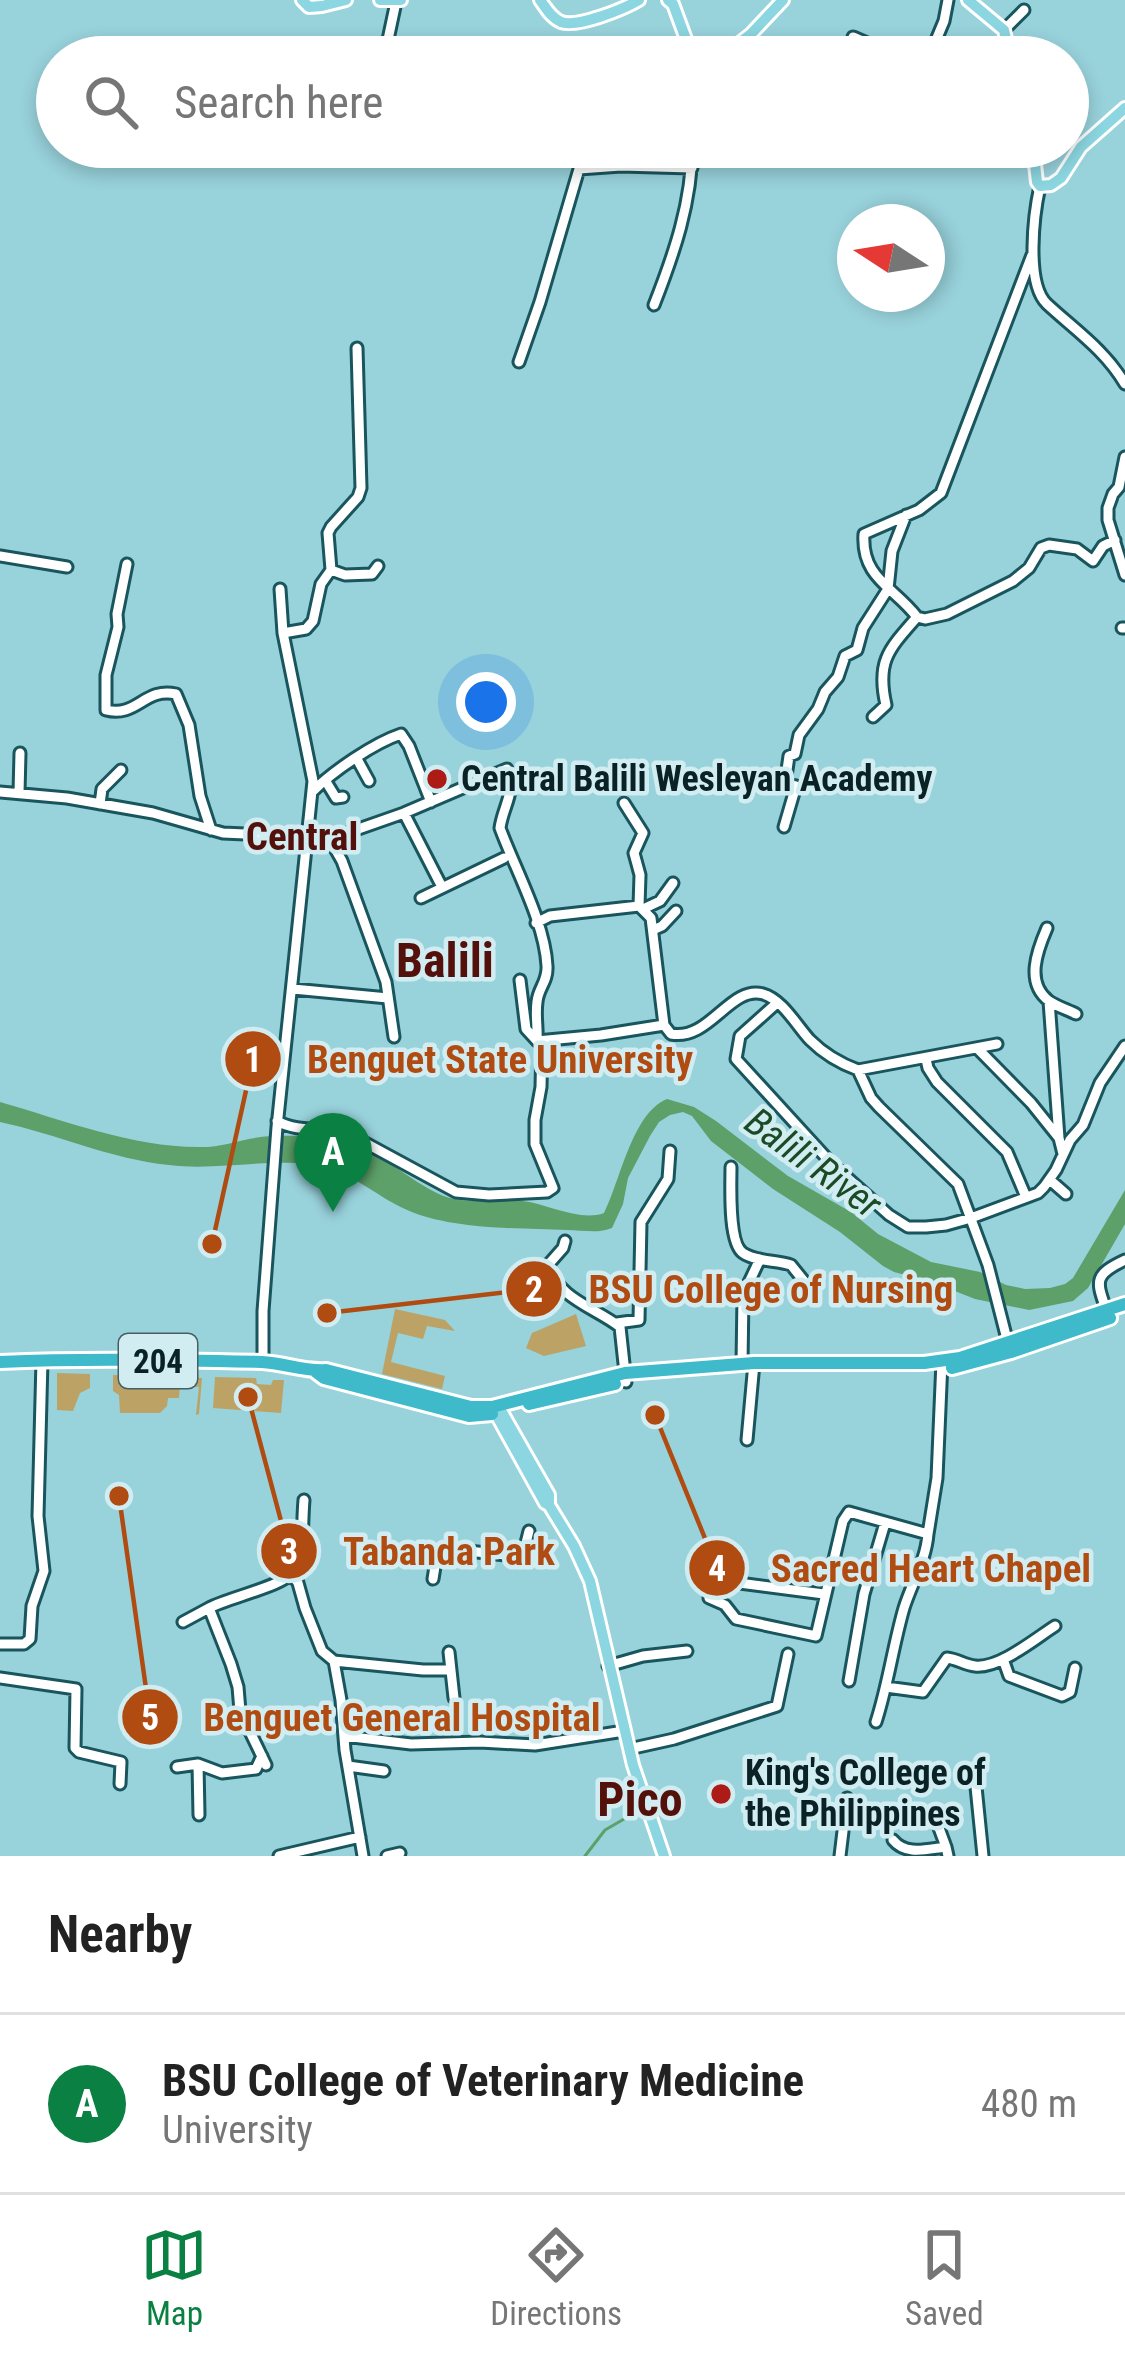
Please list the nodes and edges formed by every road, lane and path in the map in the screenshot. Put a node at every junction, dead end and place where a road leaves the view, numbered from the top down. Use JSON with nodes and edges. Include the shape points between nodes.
{"nodes":[{"id":1,"x":302,"y":0,"type":"edge"},
{"id":2,"x":346,"y":0,"type":"edge"},
{"id":3,"x":380,"y":0,"type":"edge"},
{"id":4,"x":540,"y":0,"type":"edge"},
{"id":5,"x":639,"y":0,"type":"edge"},
{"id":6,"x":668,"y":0,"type":"edge"},
{"id":7,"x":783,"y":0,"type":"edge"},
{"id":8,"x":948,"y":0,"type":"edge"},
{"id":9,"x":968,"y":0,"type":"edge"},
{"id":10,"x":398,"y":1,"type":"edge"},
{"id":11,"x":1024,"y":10,"type":"dead end"},
{"id":12,"x":1004,"y":30,"type":"junction"},
{"id":13,"x":389,"y":36,"type":"edge"},
{"id":14,"x":685,"y":36,"type":"edge"},
{"id":15,"x":748,"y":36,"type":"edge"},
{"id":16,"x":938,"y":36,"type":"edge"},
{"id":17,"x":1005,"y":36,"type":"edge"},
{"id":18,"x":1125,"y":108,"type":"edge"},
{"id":19,"x":1089,"y":140,"type":"edge"},
{"id":20,"x":593,"y":168,"type":"edge"},
{"id":21,"x":692,"y":168,"type":"edge"},
{"id":22,"x":1034,"y":168,"type":"edge"},
{"id":23,"x":1067,"y":168,"type":"edge"},
{"id":24,"x":1040,"y":186,"type":"junction"},
{"id":25,"x":1032,"y":255,"type":"junction"},
{"id":26,"x":654,"y":305,"type":"dead end"},
{"id":27,"x":357,"y":348,"type":"dead end"},
{"id":28,"x":519,"y":362,"type":"dead end"},
{"id":29,"x":1125,"y":384,"type":"edge"},
{"id":30,"x":1125,"y":457,"type":"edge"},
{"id":31,"x":906,"y":515,"type":"junction"},
{"id":32,"x":1115,"y":539,"type":"junction"},
{"id":33,"x":0,"y":556,"type":"edge"},
{"id":34,"x":127,"y":564,"type":"dead end"},
{"id":35,"x":378,"y":566,"type":"dead end"},
{"id":36,"x":67,"y":567,"type":"dead end"},
{"id":37,"x":331,"y":570,"type":"junction"},
{"id":38,"x":1125,"y":574,"type":"edge"},
{"id":39,"x":280,"y":589,"type":"dead end"},
{"id":40,"x":888,"y":589,"type":"junction"},
{"id":41,"x":917,"y":617,"type":"junction"},
{"id":42,"x":283,"y":633,"type":"junction"},
{"id":43,"x":873,"y":717,"type":"dead end"},
{"id":44,"x":20,"y":753,"type":"dead end"},
{"id":45,"x":357,"y":759,"type":"junction"},
{"id":46,"x":121,"y":770,"type":"dead end"},
{"id":47,"x":325,"y":779,"type":"junction"},
{"id":48,"x":370,"y":781,"type":"dead end"},
{"id":49,"x":0,"y":792,"type":"edge"},
{"id":50,"x":312,"y":792,"type":"junction"},
{"id":51,"x":20,"y":793,"type":"junction"},
{"id":52,"x":344,"y":796,"type":"dead end"},
{"id":53,"x":431,"y":802,"type":"junction"},
{"id":54,"x":624,"y":803,"type":"dead end"},
{"id":55,"x":100,"y":804,"type":"junction"},
{"id":56,"x":404,"y":813,"type":"junction"},
{"id":57,"x":784,"y":827,"type":"dead end"},
{"id":58,"x":211,"y":830,"type":"junction"},
{"id":59,"x":347,"y":833,"type":"dead end"},
{"id":60,"x":307,"y":839,"type":"junction"},
{"id":61,"x":504,"y":858,"type":"dead end"},
{"id":62,"x":673,"y":883,"type":"dead end"},
{"id":63,"x":442,"y":887,"type":"junction"},
{"id":64,"x":421,"y":898,"type":"dead end"},
{"id":65,"x":641,"y":908,"type":"junction"},
{"id":66,"x":676,"y":911,"type":"dead end"},
{"id":67,"x":536,"y":923,"type":"junction"},
{"id":68,"x":1047,"y":928,"type":"dead end"},
{"id":69,"x":653,"y":930,"type":"junction"},
{"id":70,"x":520,"y":980,"type":"dead end"},
{"id":71,"x":293,"y":988,"type":"junction"},
{"id":72,"x":388,"y":998,"type":"junction"},
{"id":73,"x":1048,"y":1000,"type":"junction"},
{"id":74,"x":777,"y":1004,"type":"junction"},
{"id":75,"x":1076,"y":1014,"type":"dead end"},
{"id":76,"x":664,"y":1025,"type":"junction"},
{"id":77,"x":394,"y":1037,"type":"dead end"},
{"id":78,"x":539,"y":1042,"type":"junction"},
{"id":79,"x":997,"y":1044,"type":"dead end"},
{"id":80,"x":1125,"y":1046,"type":"edge"},
{"id":81,"x":977,"y":1049,"type":"junction"},
{"id":82,"x":926,"y":1059,"type":"junction"},
{"id":83,"x":858,"y":1070,"type":"junction"},
{"id":84,"x":541,"y":1087,"type":"junction"},
{"id":85,"x":558,"y":1087,"type":"dead end"},
{"id":86,"x":277,"y":1124,"type":"junction"},
{"id":87,"x":1059,"y":1138,"type":"junction"},
{"id":88,"x":670,"y":1151,"type":"dead end"},
{"id":89,"x":1063,"y":1154,"type":"junction"},
{"id":90,"x":731,"y":1167,"type":"dead end"},
{"id":91,"x":1050,"y":1180,"type":"junction"},
{"id":92,"x":1066,"y":1194,"type":"dead end"},
{"id":93,"x":1026,"y":1197,"type":"junction"},
{"id":94,"x":971,"y":1218,"type":"junction"},
{"id":95,"x":565,"y":1241,"type":"dead end"},
{"id":96,"x":760,"y":1259,"type":"junction"},
{"id":97,"x":1125,"y":1260,"type":"edge"},
{"id":98,"x":812,"y":1291,"type":"dead end"},
{"id":99,"x":1125,"y":1308,"type":"edge"},
{"id":100,"x":1108,"y":1314,"type":"junction"},
{"id":101,"x":617,"y":1323,"type":"junction"},
{"id":102,"x":1010,"y":1348,"type":"junction"},
{"id":103,"x":42,"y":1360,"type":"junction"},
{"id":104,"x":0,"y":1362,"type":"edge"},
{"id":105,"x":263,"y":1362,"type":"junction"},
{"id":106,"x":942,"y":1365,"type":"junction"},
{"id":107,"x":750,"y":1366,"type":"junction"},
{"id":108,"x":626,"y":1378,"type":"junction"},
{"id":109,"x":497,"y":1409,"type":"junction"},
{"id":110,"x":747,"y":1440,"type":"dead end"},
{"id":111,"x":304,"y":1500,"type":"dead end"},
{"id":112,"x":885,"y":1523,"type":"junction"},
{"id":113,"x":529,"y":1531,"type":"dead end"},
{"id":114,"x":928,"y":1534,"type":"junction"},
{"id":115,"x":699,"y":1566,"type":"dead end"},
{"id":116,"x":292,"y":1576,"type":"junction"},
{"id":117,"x":433,"y":1579,"type":"dead end"},
{"id":118,"x":824,"y":1594,"type":"junction"},
{"id":119,"x":710,"y":1598,"type":"dead end"},
{"id":120,"x":209,"y":1608,"type":"junction"},
{"id":121,"x":183,"y":1622,"type":"dead end"},
{"id":122,"x":1055,"y":1626,"type":"dead end"},
{"id":123,"x":0,"y":1644,"type":"edge"},
{"id":124,"x":687,"y":1651,"type":"dead end"},
{"id":125,"x":449,"y":1652,"type":"dead end"},
{"id":126,"x":788,"y":1654,"type":"dead end"},
{"id":127,"x":1003,"y":1659,"type":"junction"},
{"id":128,"x":334,"y":1661,"type":"junction"},
{"id":129,"x":608,"y":1666,"type":"junction"},
{"id":130,"x":1075,"y":1668,"type":"dead end"},
{"id":131,"x":451,"y":1670,"type":"junction"},
{"id":132,"x":0,"y":1678,"type":"edge"},
{"id":133,"x":849,"y":1681,"type":"dead end"},
{"id":134,"x":886,"y":1688,"type":"junction"},
{"id":135,"x":454,"y":1698,"type":"dead end"},
{"id":136,"x":876,"y":1722,"type":"dead end"},
{"id":137,"x":624,"y":1731,"type":"junction"},
{"id":138,"x":344,"y":1736,"type":"junction"},
{"id":139,"x":629,"y":1749,"type":"junction"},
{"id":140,"x":198,"y":1764,"type":"junction"},
{"id":141,"x":348,"y":1766,"type":"junction"},
{"id":142,"x":177,"y":1767,"type":"dead end"},
{"id":143,"x":384,"y":1771,"type":"dead end"},
{"id":144,"x":975,"y":1777,"type":"dead end"},
{"id":145,"x":120,"y":1784,"type":"dead end"},
{"id":146,"x":847,"y":1798,"type":"dead end"},
{"id":147,"x":199,"y":1815,"type":"dead end"},
{"id":148,"x":939,"y":1828,"type":"dead end"},
{"id":149,"x":893,"y":1840,"type":"dead end"},
{"id":150,"x":361,"y":1846,"type":"edge"},
{"id":151,"x":400,"y":1852,"type":"dead end"},
{"id":152,"x":947,"y":1852,"type":"edge"},
{"id":153,"x":279,"y":1856,"type":"edge"},
{"id":154,"x":387,"y":1856,"type":"edge"},
{"id":155,"x":664,"y":1856,"type":"edge"},
{"id":156,"x":840,"y":1856,"type":"edge"},
{"id":157,"x":983,"y":1856,"type":"edge"}],
"edges":[{"from":1,"to":2,"type":"main road","via":[[309,7]]},
{"from":3,"to":10,"type":"main road"},
{"from":4,"to":5,"type":"main road","via":[[551,16],[574,24]]},
{"from":6,"to":14,"type":"main road"},
{"from":7,"to":15,"type":"main road"},
{"from":8,"to":16,"type":"street"},
{"from":9,"to":12,"type":"main road"},
{"from":10,"to":13,"type":"street"},
{"from":11,"to":12,"type":"street"},
{"from":12,"to":17,"type":"main road"},
{"from":18,"to":19,"type":"main road"},
{"from":20,"to":28,"type":"street","via":[[579,169]]},
{"from":21,"to":26,"type":"street"},
{"from":22,"to":24,"type":"main road"},
{"from":23,"to":24,"type":"main road"},
{"from":24,"to":25,"type":"street"},
{"from":25,"to":29,"type":"street","via":[[1046,303]]},
{"from":25,"to":31,"type":"street","via":[[941,493]]},
{"from":27,"to":37,"type":"street","via":[[361,488],[328,533]]},
{"from":30,"to":32,"type":"street","via":[[1108,508]]},
{"from":31,"to":40,"type":"street"},
{"from":31,"to":40,"type":"street","via":[[862,539],[870,569]]},
{"from":32,"to":38,"type":"street"},
{"from":32,"to":41,"type":"street","via":[[1093,561],[1077,549],[1041,548],[1013,580],[947,614]]},
{"from":33,"to":36,"type":"street"},
{"from":34,"to":58,"type":"street","via":[[106,710],[176,694]]},
{"from":35,"to":37,"type":"street","via":[[356,576]]},
{"from":37,"to":42,"type":"street","via":[[310,625]]},
{"from":39,"to":42,"type":"street"},
{"from":40,"to":41,"type":"street"},
{"from":40,"to":57,"type":"street","via":[[789,757],[785,784],[796,786]]},
{"from":41,"to":43,"type":"street","via":[[890,650],[880,679],[886,705]]},
{"from":42,"to":50,"type":"street"},
{"from":44,"to":51,"type":"street"},
{"from":45,"to":47,"type":"street"},
{"from":45,"to":48,"type":"street"},
{"from":45,"to":53,"type":"street","via":[[401,734]]},
{"from":46,"to":55,"type":"street","via":[[102,789]]},
{"from":47,"to":50,"type":"street"},
{"from":47,"to":52,"type":"street","via":[[336,798]]},
{"from":49,"to":51,"type":"street"},
{"from":50,"to":60,"type":"street"},
{"from":51,"to":55,"type":"street"},
{"from":53,"to":56,"type":"street"},
{"from":53,"to":67,"type":"street","via":[[503,770],[511,777],[500,828]]},
{"from":54,"to":65,"type":"street","via":[[644,833],[634,853]]},
{"from":55,"to":58,"type":"street"},
{"from":56,"to":59,"type":"street"},
{"from":56,"to":63,"type":"street"},
{"from":58,"to":60,"type":"street"},
{"from":60,"to":71,"type":"street"},
{"from":60,"to":72,"type":"street","via":[[335,847]]},
{"from":61,"to":63,"type":"street"},
{"from":62,"to":65,"type":"street","via":[[660,901]]},
{"from":63,"to":64,"type":"street"},
{"from":65,"to":67,"type":"street"},
{"from":65,"to":69,"type":"street"},
{"from":66,"to":69,"type":"street"},
{"from":67,"to":78,"type":"street","via":[[547,967],[537,1000]]},
{"from":68,"to":73,"type":"street","via":[[1033,972]]},
{"from":69,"to":76,"type":"street"},
{"from":70,"to":78,"type":"street","via":[[526,1029]]},
{"from":71,"to":72,"type":"street"},
{"from":71,"to":86,"type":"street"},
{"from":72,"to":77,"type":"street"},
{"from":73,"to":75,"type":"street"},
{"from":73,"to":87,"type":"street"},
{"from":74,"to":76,"type":"street","via":[[755,993],[692,1033],[676,1036]]},
{"from":74,"to":83,"type":"street","via":[[814,1044]]},
{"from":74,"to":94,"type":"street","via":[[737,1043],[736,1059],[753,1087],[899,1223]]},
{"from":76,"to":78,"type":"street"},
{"from":78,"to":84,"type":"street"},
{"from":79,"to":81,"type":"street"},
{"from":80,"to":89,"type":"street"},
{"from":81,"to":82,"type":"street"},
{"from":81,"to":87,"type":"street"},
{"from":82,"to":83,"type":"street"},
{"from":82,"to":93,"type":"street","via":[[937,1082],[1006,1152]]},
{"from":83,"to":94,"type":"street","via":[[879,1108],[958,1184]]},
{"from":84,"to":85,"type":"street"},
{"from":84,"to":86,"type":"street","via":[[535,1144],[553,1188],[542,1194],[473,1195],[347,1133]]},
{"from":86,"to":105,"type":"street"},
{"from":87,"to":89,"type":"street"},
{"from":88,"to":101,"type":"street","via":[[668,1179],[641,1222],[638,1320]]},
{"from":89,"to":91,"type":"street"},
{"from":90,"to":96,"type":"street","via":[[736,1244]]},
{"from":91,"to":92,"type":"street"},
{"from":91,"to":93,"type":"street"},
{"from":93,"to":94,"type":"street"},
{"from":94,"to":102,"type":"street"},
{"from":95,"to":101,"type":"street","via":[[550,1274]]},
{"from":96,"to":98,"type":"street","via":[[791,1265]]},
{"from":96,"to":107,"type":"street","via":[[743,1295]]},
{"from":97,"to":100,"type":"street","via":[[1097,1282]]},
{"from":99,"to":100,"type":"highway","number":"204"},
{"from":100,"to":102,"type":"highway","number":"204"},
{"from":101,"to":108,"type":"street"},
{"from":102,"to":106,"type":"highway","number":"204"},
{"from":103,"to":104,"type":"highway","number":"204"},
{"from":103,"to":105,"type":"highway","number":"204"},
{"from":103,"to":123,"type":"street","via":[[44,1571],[28,1642]]},
{"from":105,"to":109,"type":"highway","number":"204"},
{"from":106,"to":107,"type":"highway","number":"204"},
{"from":106,"to":114,"type":"street"},
{"from":107,"to":108,"type":"highway","number":"204"},
{"from":107,"to":110,"type":"street"},
{"from":108,"to":109,"type":"highway","number":"204"},
{"from":109,"to":129,"type":"main road","via":[[587,1572]]},
{"from":111,"to":116,"type":"street"},
{"from":112,"to":114,"type":"street"},
{"from":112,"to":118,"type":"street","via":[[847,1514]]},
{"from":112,"to":133,"type":"street"},
{"from":113,"to":117,"type":"street","via":[[516,1556],[437,1554]]},
{"from":114,"to":134,"type":"street"},
{"from":115,"to":118,"type":"street","via":[[716,1580]]},
{"from":116,"to":120,"type":"street"},
{"from":116,"to":128,"type":"street","via":[[322,1651]]},
{"from":118,"to":119,"type":"street","via":[[815,1636],[736,1619]]},
{"from":120,"to":121,"type":"street"},
{"from":120,"to":140,"type":"street","via":[[264,1761],[222,1773]]},
{"from":122,"to":127,"type":"street"},
{"from":124,"to":129,"type":"street"},
{"from":125,"to":131,"type":"street"},
{"from":126,"to":139,"type":"street","via":[[777,1706]]},
{"from":127,"to":130,"type":"street","via":[[1009,1676],[1062,1696]]},
{"from":127,"to":134,"type":"street","via":[[976,1666],[950,1657],[923,1692]]},
{"from":128,"to":131,"type":"street"},
{"from":128,"to":138,"type":"street"},
{"from":129,"to":137,"type":"main road"},
{"from":131,"to":135,"type":"street"},
{"from":132,"to":145,"type":"street","via":[[77,1690],[75,1748],[122,1762]]},
{"from":134,"to":136,"type":"street"},
{"from":137,"to":138,"type":"street","via":[[536,1745]]},
{"from":137,"to":139,"type":"main road"},
{"from":138,"to":141,"type":"street"},
{"from":139,"to":155,"type":"main road"},
{"from":140,"to":142,"type":"street"},
{"from":140,"to":147,"type":"street"},
{"from":141,"to":143,"type":"street"},
{"from":141,"to":150,"type":"street"},
{"from":144,"to":157,"type":"street"},
{"from":146,"to":156,"type":"street"},
{"from":148,"to":152,"type":"street"},
{"from":149,"to":152,"type":"street","via":[[907,1851]]},
{"from":150,"to":153,"type":"street"},
{"from":151,"to":154,"type":"street"}]}
